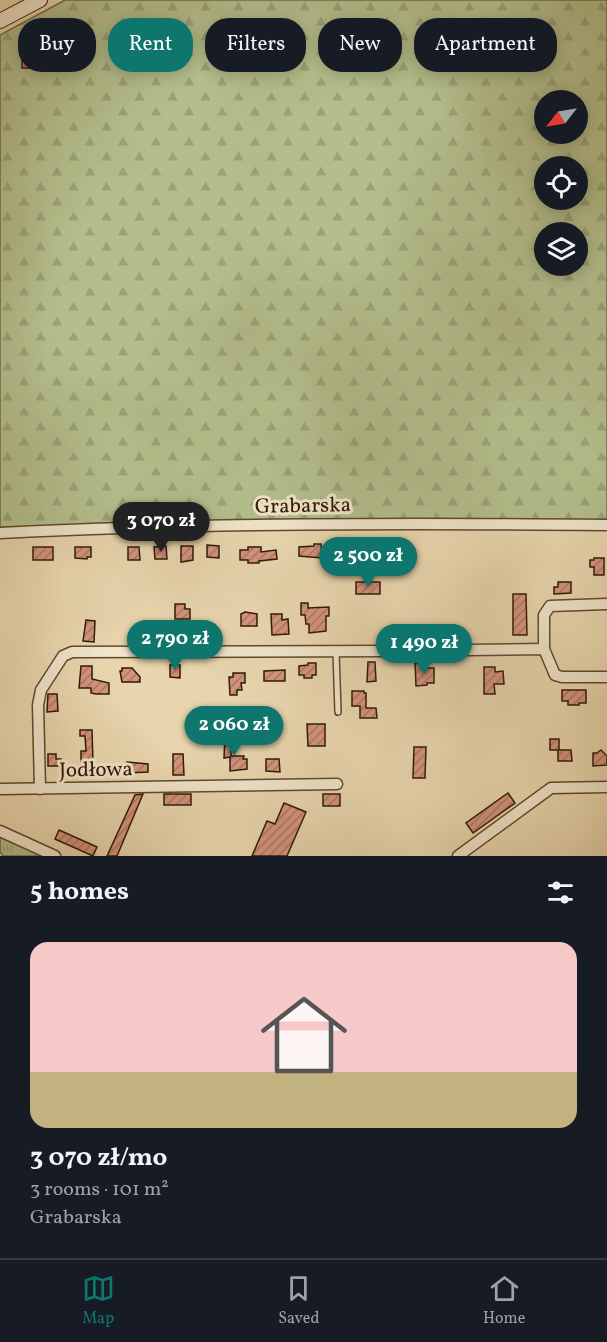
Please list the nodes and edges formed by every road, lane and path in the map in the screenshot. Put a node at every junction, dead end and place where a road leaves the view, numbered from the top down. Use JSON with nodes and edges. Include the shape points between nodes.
{"nodes":[{"id":1,"x":40,"y":0,"type":"edge"},
{"id":2,"x":0,"y":21,"type":"edge"},
{"id":3,"x":607,"y":525,"type":"edge"},
{"id":4,"x":0,"y":533,"type":"edge"},
{"id":5,"x":607,"y":604,"type":"edge"},
{"id":6,"x":544,"y":649,"type":"junction"},
{"id":7,"x":336,"y":651,"type":"junction"},
{"id":8,"x":607,"y":677,"type":"edge"},
{"id":9,"x":338,"y":712,"type":"dead end"},
{"id":10,"x":337,"y":784,"type":"dead end"},
{"id":11,"x":607,"y":787,"type":"edge"},
{"id":12,"x":0,"y":789,"type":"edge"},
{"id":13,"x":40,"y":789,"type":"junction"},
{"id":14,"x":0,"y":831,"type":"edge"},
{"id":15,"x":55,"y":856,"type":"edge"},
{"id":16,"x":458,"y":856,"type":"edge"}],
"edges":[{"from":1,"to":2,"type":"main road"},
{"from":3,"to":4,"type":"street","name":"Grabarska","via":[[339,524]]},
{"from":5,"to":6,"type":"street","via":[[550,606],[544,615]]},
{"from":6,"to":7,"type":"street"},
{"from":6,"to":8,"type":"street","via":[[555,675]]},
{"from":7,"to":9,"type":"lane"},
{"from":7,"to":13,"type":"street","via":[[72,652],[63,656],[40,690]]},
{"from":10,"to":13,"type":"street","name":"Jodłowa"},
{"from":11,"to":16,"type":"street","via":[[551,788]]},
{"from":12,"to":13,"type":"street","name":"Jodłowa"},
{"from":14,"to":15,"type":"street"}]}
